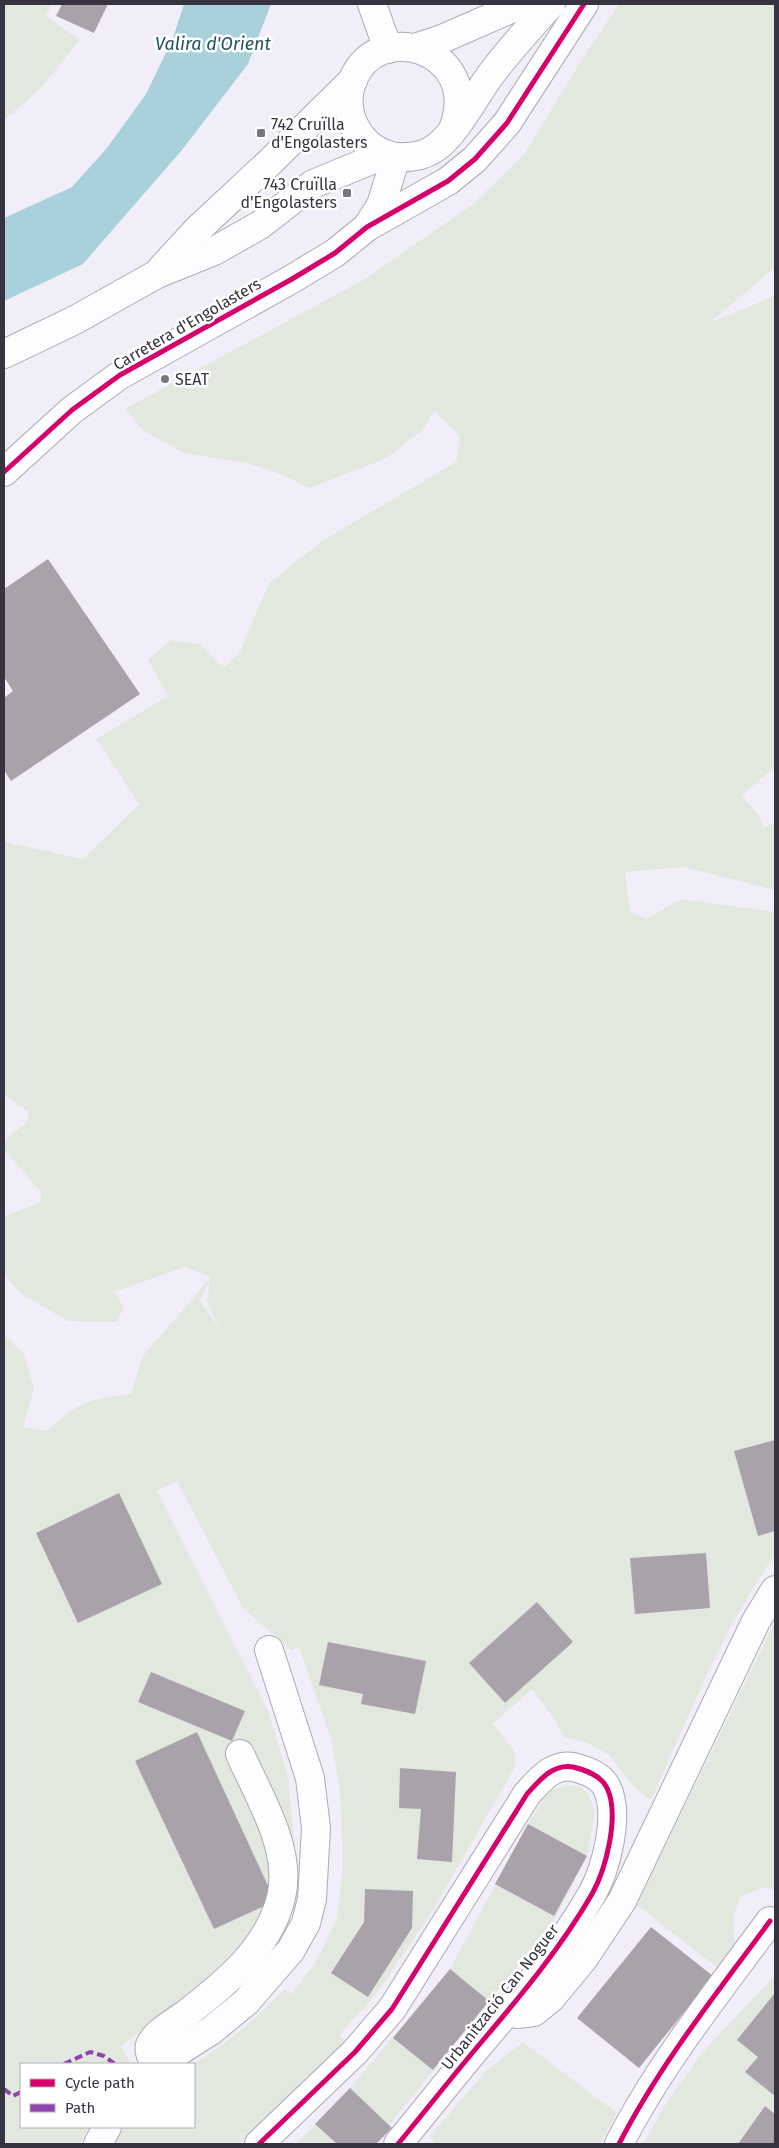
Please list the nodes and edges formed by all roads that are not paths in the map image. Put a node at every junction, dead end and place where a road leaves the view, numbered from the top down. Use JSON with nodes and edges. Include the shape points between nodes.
{"nodes":[{"id":1,"x":372,"y":4,"type":"edge"},
{"id":2,"x":522,"y":4,"type":"edge"},
{"id":3,"x":551,"y":4,"type":"edge"},
{"id":4,"x":584,"y":4,"type":"edge"},
{"id":5,"x":415,"y":48,"type":"junction"},
{"id":6,"x":388,"y":49,"type":"junction"},
{"id":7,"x":353,"y":80,"type":"junction"},
{"id":8,"x":448,"y":134,"type":"junction"},
{"id":9,"x":391,"y":156,"type":"junction"},
{"id":10,"x":406,"y":205,"type":"junction"},
{"id":11,"x":367,"y":227,"type":"junction"},
{"id":12,"x":157,"y":274,"type":"junction"},
{"id":13,"x":4,"y":354,"type":"edge"},
{"id":14,"x":4,"y":472,"type":"edge"},
{"id":15,"x":775,"y":1590,"type":"edge"},
{"id":16,"x":269,"y":1650,"type":"dead end"},
{"id":17,"x":240,"y":1754,"type":"dead end"},
{"id":18,"x":770,"y":1921,"type":"dead end"},
{"id":19,"x":509,"y":2011,"type":"junction"},
{"id":20,"x":156,"y":2063,"type":"edge"},
{"id":21,"x":159,"y":2063,"type":"edge"},
{"id":22,"x":106,"y":2128,"type":"edge"},
{"id":23,"x":98,"y":2144,"type":"edge"},
{"id":24,"x":260,"y":2144,"type":"edge"},
{"id":25,"x":398,"y":2144,"type":"edge"},
{"id":26,"x":619,"y":2144,"type":"edge"}],
"edges":[{"from":1,"to":6,"type":"main road"},
{"from":2,"to":5,"type":"main road"},
{"from":3,"to":8,"type":"main road","via":[[493,71]]},
{"from":4,"to":10,"type":"main road","via":[[507,123],[475,159],[448,181]]},
{"from":5,"to":6,"type":"main road"},
{"from":5,"to":8,"type":"main road","via":[[438,58],[454,78],[460,102]]},
{"from":6,"to":7,"type":"main road","via":[[367,60]]},
{"from":7,"to":9,"type":"main road","via":[[348,98],[353,124],[363,140]]},
{"from":7,"to":12,"type":"main road","via":[[198,229]]},
{"from":8,"to":9,"type":"main road","via":[[421,155]]},
{"from":8,"to":10,"type":"main road","via":[[426,188]]},
{"from":9,"to":11,"type":"main road","via":[[381,205]]},
{"from":9,"to":12,"type":"main road","via":[[313,184],[260,225],[214,251]]},
{"from":10,"to":11,"type":"main road"},
{"from":11,"to":14,"type":"main road","name":"Carretera d'Engolasters","via":[[299,275],[120,375],[72,410]]},
{"from":12,"to":13,"type":"main road","via":[[75,320]]},
{"from":15,"to":19,"type":"main road","via":[[756,1621],[622,1901],[584,1958],[551,1998],[534,2012],[517,2014]]},
{"from":16,"to":21,"type":"main road","via":[[310,1778],[316,1828],[312,1899],[306,1922],[291,1950],[246,2002],[212,2030]]},
{"from":17,"to":20,"type":"main road","via":[[282,1849],[281,1898],[267,1934],[241,1967],[150,2044],[150,2053]]},
{"from":18,"to":26,"type":"main road","via":[[675,2052],[636,2111]]},
{"from":19,"to":24,"type":"main road","name":"Urbanització Can Noguer","via":[[566,1936],[594,1892],[610,1843],[612,1814],[607,1787],[589,1770],[568,1766],[546,1773],[526,1794],[392,2009],[355,2052]]},
{"from":19,"to":25,"type":"main road","name":"Urbanització Can Noguer"},
{"from":22,"to":23,"type":"main road"}]}
